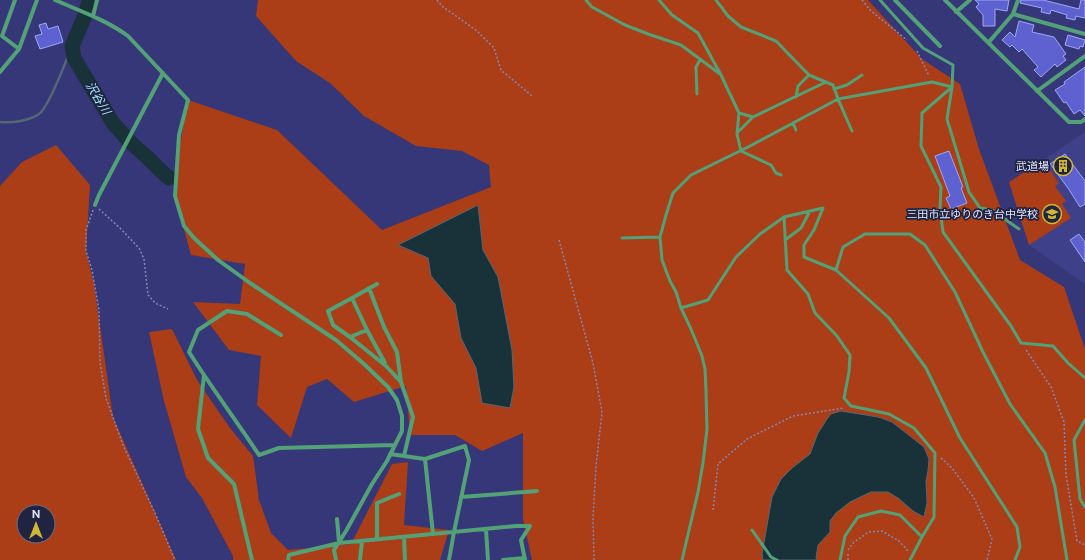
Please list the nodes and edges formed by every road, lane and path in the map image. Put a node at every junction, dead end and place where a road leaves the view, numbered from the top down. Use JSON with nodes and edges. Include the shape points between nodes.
{"nodes":[{"id":1,"x":15,"y":0,"type":"edge"},
{"id":2,"x":38,"y":0,"type":"edge"},
{"id":3,"x":54,"y":0,"type":"edge"},
{"id":4,"x":97,"y":0,"type":"edge"},
{"id":5,"x":437,"y":0,"type":"edge"},
{"id":6,"x":586,"y":0,"type":"edge"},
{"id":7,"x":659,"y":0,"type":"edge"},
{"id":8,"x":716,"y":0,"type":"edge"},
{"id":9,"x":862,"y":0,"type":"edge"},
{"id":10,"x":880,"y":0,"type":"edge"},
{"id":11,"x":895,"y":0,"type":"edge"},
{"id":12,"x":945,"y":0,"type":"edge"},
{"id":13,"x":970,"y":0,"type":"edge"},
{"id":14,"x":1018,"y":0,"type":"edge"},
{"id":15,"x":956,"y":12,"type":"junction"},
{"id":16,"x":1013,"y":14,"type":"junction"},
{"id":17,"x":93,"y":16,"type":"junction"},
{"id":18,"x":1085,"y":34,"type":"edge"},
{"id":19,"x":910,"y":42,"type":"dead end"},
{"id":20,"x":989,"y":42,"type":"junction"},
{"id":21,"x":915,"y":46,"type":"dead end"},
{"id":22,"x":940,"y":46,"type":"dead end"},
{"id":23,"x":19,"y":49,"type":"junction"},
{"id":24,"x":1085,"y":56,"type":"edge"},
{"id":25,"x":700,"y":60,"type":"junction"},
{"id":26,"x":0,"y":72,"type":"edge"},
{"id":27,"x":163,"y":73,"type":"junction"},
{"id":28,"x":721,"y":75,"type":"junction"},
{"id":29,"x":862,"y":75,"type":"dead end"},
{"id":30,"x":808,"y":76,"type":"junction"},
{"id":31,"x":826,"y":82,"type":"junction"},
{"id":32,"x":932,"y":82,"type":"junction"},
{"id":33,"x":952,"y":87,"type":"junction"},
{"id":34,"x":834,"y":89,"type":"junction"},
{"id":35,"x":1037,"y":91,"type":"junction"},
{"id":36,"x":696,"y":94,"type":"dead end"},
{"id":37,"x":532,"y":96,"type":"dead end"},
{"id":38,"x":796,"y":97,"type":"junction"},
{"id":39,"x":838,"y":99,"type":"junction"},
{"id":40,"x":739,"y":113,"type":"junction"},
{"id":41,"x":753,"y":117,"type":"junction"},
{"id":42,"x":1085,"y":119,"type":"edge"},
{"id":43,"x":793,"y":123,"type":"junction"},
{"id":44,"x":796,"y":130,"type":"dead end"},
{"id":45,"x":852,"y":131,"type":"dead end"},
{"id":46,"x":737,"y":134,"type":"junction"},
{"id":47,"x":741,"y":151,"type":"junction"},
{"id":48,"x":781,"y":175,"type":"dead end"},
{"id":49,"x":95,"y":205,"type":"junction"},
{"id":50,"x":810,"y":211,"type":"junction"},
{"id":51,"x":784,"y":217,"type":"junction"},
{"id":52,"x":1019,"y":229,"type":"dead end"},
{"id":53,"x":660,"y":237,"type":"junction"},
{"id":54,"x":622,"y":238,"type":"dead end"},
{"id":55,"x":559,"y":240,"type":"dead end"},
{"id":56,"x":785,"y":240,"type":"junction"},
{"id":57,"x":836,"y":270,"type":"junction"},
{"id":58,"x":377,"y":284,"type":"dead end"},
{"id":59,"x":369,"y":288,"type":"junction"},
{"id":60,"x":352,"y":298,"type":"junction"},
{"id":61,"x":681,"y":308,"type":"junction"},
{"id":62,"x":168,"y":309,"type":"dead end"},
{"id":63,"x":367,"y":330,"type":"junction"},
{"id":64,"x":281,"y":335,"type":"dead end"},
{"id":65,"x":350,"y":337,"type":"junction"},
{"id":66,"x":1021,"y":343,"type":"junction"},
{"id":67,"x":386,"y":366,"type":"junction"},
{"id":68,"x":204,"y":375,"type":"junction"},
{"id":69,"x":1085,"y":378,"type":"edge"},
{"id":70,"x":401,"y":382,"type":"junction"},
{"id":71,"x":852,"y":406,"type":"junction"},
{"id":72,"x":1085,"y":420,"type":"edge"},
{"id":73,"x":394,"y":445,"type":"junction"},
{"id":74,"x":935,"y":453,"type":"junction"},
{"id":75,"x":390,"y":454,"type":"junction"},
{"id":76,"x":404,"y":456,"type":"junction"},
{"id":77,"x":425,"y":459,"type":"junction"},
{"id":78,"x":537,"y":491,"type":"dead end"},
{"id":79,"x":399,"y":494,"type":"dead end"},
{"id":80,"x":461,"y":497,"type":"junction"},
{"id":81,"x":1085,"y":507,"type":"edge"},
{"id":82,"x":713,"y":510,"type":"dead end"},
{"id":83,"x":337,"y":519,"type":"dead end"},
{"id":84,"x":486,"y":529,"type":"junction"},
{"id":85,"x":752,"y":530,"type":"dead end"},
{"id":86,"x":454,"y":532,"type":"junction"},
{"id":87,"x":433,"y":534,"type":"junction"},
{"id":88,"x":404,"y":537,"type":"junction"},
{"id":89,"x":922,"y":537,"type":"junction"},
{"id":90,"x":377,"y":539,"type":"junction"},
{"id":91,"x":362,"y":540,"type":"junction"},
{"id":92,"x":339,"y":543,"type":"junction"},
{"id":93,"x":1085,"y":545,"type":"edge"},
{"id":94,"x":912,"y":555,"type":"junction"},
{"id":95,"x":525,"y":559,"type":"edge"},
{"id":96,"x":175,"y":560,"type":"edge"},
{"id":97,"x":252,"y":560,"type":"edge"},
{"id":98,"x":288,"y":560,"type":"edge"},
{"id":99,"x":336,"y":560,"type":"edge"},
{"id":100,"x":360,"y":560,"type":"edge"},
{"id":101,"x":405,"y":560,"type":"edge"},
{"id":102,"x":449,"y":560,"type":"edge"},
{"id":103,"x":488,"y":560,"type":"edge"},
{"id":104,"x":503,"y":560,"type":"edge"},
{"id":105,"x":594,"y":560,"type":"edge"},
{"id":106,"x":682,"y":560,"type":"edge"},
{"id":107,"x":777,"y":560,"type":"edge"},
{"id":108,"x":840,"y":560,"type":"edge"},
{"id":109,"x":848,"y":560,"type":"edge"},
{"id":110,"x":910,"y":560,"type":"edge"},
{"id":111,"x":987,"y":560,"type":"edge"},
{"id":112,"x":1015,"y":560,"type":"edge"},
{"id":113,"x":1067,"y":560,"type":"edge"}],
"edges":[{"from":1,"to":23,"type":"street","via":[[2,36]]},
{"from":2,"to":23,"type":"street"},
{"from":3,"to":17,"type":"street"},
{"from":4,"to":17,"type":"street"},
{"from":5,"to":37,"type":"path","via":[[477,31],[494,48],[501,70]]},
{"from":6,"to":25,"type":"lane","via":[[592,7],[625,25],[681,45]]},
{"from":7,"to":28,"type":"lane","via":[[672,15],[698,33]]},
{"from":8,"to":30,"type":"lane","via":[[728,16],[741,27],[776,41]]},
{"from":9,"to":19,"type":"path","via":[[871,11]]},
{"from":10,"to":33,"type":"lane","via":[[924,48],[953,65]]},
{"from":11,"to":22,"type":"street"},
{"from":12,"to":15,"type":"street"},
{"from":13,"to":15,"type":"street"},
{"from":14,"to":16,"type":"street"},
{"from":15,"to":20,"type":"street"},
{"from":16,"to":18,"type":"street"},
{"from":16,"to":20,"type":"street"},
{"from":17,"to":27,"type":"street","via":[[128,36]]},
{"from":20,"to":35,"type":"street"},
{"from":21,"to":32,"type":"path"},
{"from":23,"to":26,"type":"street"},
{"from":24,"to":35,"type":"street"},
{"from":25,"to":28,"type":"lane"},
{"from":25,"to":36,"type":"lane","via":[[696,67]]},
{"from":27,"to":49,"type":"street"},
{"from":27,"to":73,"type":"street","via":[[188,100],[179,135],[175,196],[184,226],[218,260],[336,340],[388,387],[397,400],[402,416],[402,431]]},
{"from":28,"to":40,"type":"lane"},
{"from":29,"to":34,"type":"lane","via":[[847,86]]},
{"from":30,"to":31,"type":"lane"},
{"from":30,"to":38,"type":"lane","via":[[798,86]]},
{"from":31,"to":34,"type":"lane","via":[[833,85]]},
{"from":31,"to":38,"type":"lane"},
{"from":32,"to":33,"type":"lane"},
{"from":32,"to":39,"type":"lane"},
{"from":33,"to":52,"type":"lane","via":[[947,119],[969,192],[980,208],[992,210]]},
{"from":33,"to":66,"type":"lane","via":[[922,113],[921,146],[941,187],[943,232]]},
{"from":34,"to":39,"type":"lane"},
{"from":35,"to":42,"type":"street","via":[[1069,122],[1081,122]]},
{"from":38,"to":41,"type":"lane"},
{"from":39,"to":43,"type":"lane"},
{"from":39,"to":45,"type":"lane"},
{"from":40,"to":41,"type":"lane"},
{"from":40,"to":46,"type":"lane"},
{"from":41,"to":46,"type":"lane"},
{"from":43,"to":44,"type":"lane"},
{"from":43,"to":47,"type":"lane"},
{"from":46,"to":47,"type":"lane"},
{"from":47,"to":48,"type":"lane","via":[[770,165]]},
{"from":47,"to":53,"type":"lane","via":[[691,175],[673,193]]},
{"from":49,"to":62,"type":"path","via":[[139,248],[144,260],[148,295],[155,303]]},
{"from":49,"to":96,"type":"path","via":[[86,230],[86,251],[99,310],[100,363],[106,398],[123,445]]},
{"from":50,"to":51,"type":"lane"},
{"from":50,"to":56,"type":"lane","via":[[801,228]]},
{"from":50,"to":57,"type":"lane","via":[[823,208],[814,230],[804,245],[804,257]]},
{"from":51,"to":56,"type":"lane"},
{"from":51,"to":61,"type":"lane","via":[[760,234],[736,257],[708,300]]},
{"from":53,"to":54,"type":"lane"},
{"from":53,"to":61,"type":"lane","via":[[662,260]]},
{"from":55,"to":105,"type":"path","via":[[593,363],[602,412],[593,518]]},
{"from":56,"to":71,"type":"lane","via":[[787,270],[808,294],[815,313],[837,336],[850,355],[844,398]]},
{"from":57,"to":112,"type":"lane","via":[[889,318],[926,368],[960,438],[1017,528],[1020,547]]},
{"from":57,"to":113,"type":"lane","via":[[843,247],[865,234],[910,234],[925,245],[955,292],[1010,404],[1045,453],[1055,487]]},
{"from":58,"to":59,"type":"street"},
{"from":59,"to":60,"type":"street"},
{"from":59,"to":70,"type":"street","via":[[397,352]]},
{"from":60,"to":63,"type":"street"},
{"from":60,"to":65,"type":"street","via":[[328,311],[332,325]]},
{"from":61,"to":106,"type":"lane","via":[[705,369],[707,430],[698,492]]},
{"from":63,"to":65,"type":"street"},
{"from":63,"to":67,"type":"street"},
{"from":64,"to":68,"type":"street","via":[[247,314],[227,310],[198,330],[189,352]]},
{"from":65,"to":67,"type":"street"},
{"from":66,"to":69,"type":"lane","via":[[1053,346]]},
{"from":66,"to":93,"type":"path","via":[[1051,387],[1064,422],[1066,476],[1077,540]]},
{"from":67,"to":70,"type":"street"},
{"from":68,"to":73,"type":"street","via":[[260,455],[279,448]]},
{"from":68,"to":97,"type":"street","via":[[198,429],[208,458],[234,484]]},
{"from":70,"to":76,"type":"street","via":[[413,417]]},
{"from":71,"to":74,"type":"lane","via":[[889,414],[914,428]]},
{"from":71,"to":82,"type":"path","via":[[793,416],[747,439],[718,464]]},
{"from":72,"to":81,"type":"lane","via":[[1074,440],[1080,499]]},
{"from":73,"to":75,"type":"street"},
{"from":74,"to":89,"type":"lane","via":[[934,517]]},
{"from":74,"to":111,"type":"path","via":[[952,468],[974,498],[992,539]]},
{"from":75,"to":76,"type":"street"},
{"from":75,"to":92,"type":"street"},
{"from":76,"to":77,"type":"street"},
{"from":77,"to":80,"type":"street","via":[[465,446],[469,460]]},
{"from":77,"to":87,"type":"street"},
{"from":78,"to":80,"type":"street"},
{"from":79,"to":90,"type":"street","via":[[377,503]]},
{"from":80,"to":86,"type":"street"},
{"from":83,"to":92,"type":"street"},
{"from":84,"to":86,"type":"street"},
{"from":84,"to":95,"type":"street","via":[[530,526],[521,540]]},
{"from":84,"to":103,"type":"street"},
{"from":85,"to":107,"type":"lane","via":[[771,556]]},
{"from":86,"to":87,"type":"street"},
{"from":86,"to":102,"type":"street"},
{"from":87,"to":88,"type":"street"},
{"from":88,"to":90,"type":"street"},
{"from":88,"to":101,"type":"street"},
{"from":89,"to":94,"type":"lane"},
{"from":89,"to":108,"type":"lane","via":[[900,515],[881,511],[866,515],[858,518],[845,536]]},
{"from":90,"to":91,"type":"street"},
{"from":91,"to":92,"type":"street"},
{"from":91,"to":100,"type":"street"},
{"from":92,"to":98,"type":"street","via":[[289,555]]},
{"from":92,"to":99,"type":"street","via":[[334,550]]},
{"from":94,"to":109,"type":"path","via":[[898,541],[882,531],[869,532],[854,542],[847,552]]},
{"from":94,"to":110,"type":"lane"},
{"from":95,"to":104,"type":"street"}]}
